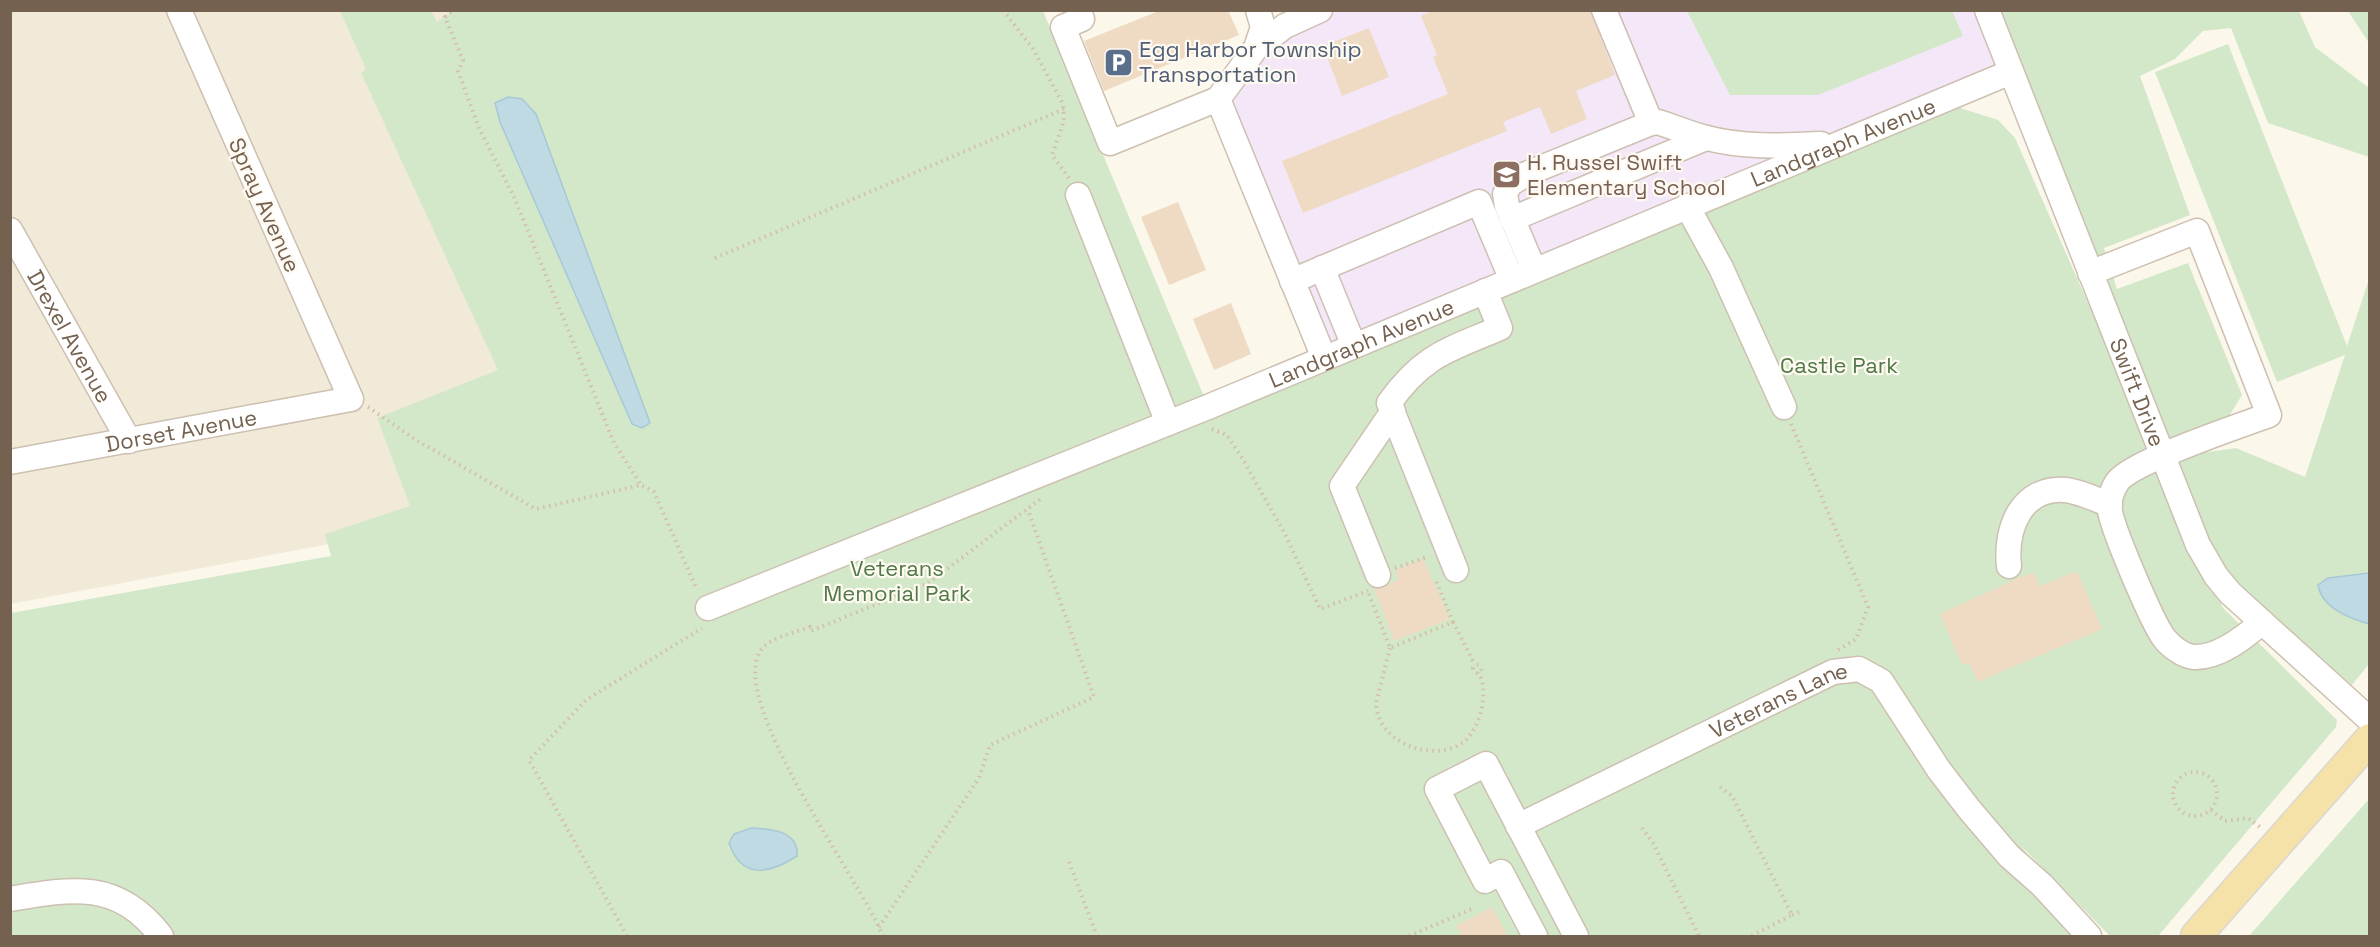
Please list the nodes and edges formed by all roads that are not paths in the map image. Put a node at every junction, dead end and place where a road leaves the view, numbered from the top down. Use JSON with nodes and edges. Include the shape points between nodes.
{"nodes":[{"id":1,"x":179,"y":10,"type":"edge"},
{"id":2,"x":1079,"y":10,"type":"edge"},
{"id":3,"x":1258,"y":10,"type":"edge"},
{"id":4,"x":1320,"y":10,"type":"edge"},
{"id":5,"x":1604,"y":10,"type":"edge"},
{"id":6,"x":1986,"y":10,"type":"edge"},
{"id":7,"x":1256,"y":48,"type":"junction"},
{"id":8,"x":2011,"y":72,"type":"junction"},
{"id":9,"x":1218,"y":99,"type":"junction"},
{"id":10,"x":1651,"y":123,"type":"junction"},
{"id":11,"x":1706,"y":138,"type":"junction"},
{"id":12,"x":1839,"y":143,"type":"junction"},
{"id":13,"x":1078,"y":195,"type":"road end"},
{"id":14,"x":1687,"y":206,"type":"junction"},
{"id":15,"x":1512,"y":219,"type":"junction"},
{"id":16,"x":10,"y":230,"type":"edge"},
{"id":17,"x":1322,"y":268,"type":"junction"},
{"id":18,"x":1534,"y":270,"type":"junction"},
{"id":19,"x":2090,"y":273,"type":"junction"},
{"id":20,"x":1512,"y":280,"type":"junction"},
{"id":21,"x":1293,"y":281,"type":"junction"},
{"id":22,"x":1485,"y":291,"type":"junction"},
{"id":23,"x":1354,"y":345,"type":"junction"},
{"id":24,"x":1324,"y":358,"type":"junction"},
{"id":25,"x":351,"y":399,"type":"joint"},
{"id":26,"x":1784,"y":407,"type":"road end"},
{"id":27,"x":1393,"y":411,"type":"junction"},
{"id":28,"x":1168,"y":423,"type":"junction"},
{"id":29,"x":129,"y":441,"type":"junction"},
{"id":30,"x":2162,"y":457,"type":"junction"},
{"id":31,"x":10,"y":462,"type":"edge"},
{"id":32,"x":2110,"y":505,"type":"junction"},
{"id":33,"x":2009,"y":566,"type":"dead end"},
{"id":34,"x":1445,"y":574,"type":"road end"},
{"id":35,"x":1373,"y":583,"type":"road end"},
{"id":36,"x":709,"y":607,"type":"road end"},
{"id":37,"x":2262,"y":622,"type":"junction"},
{"id":38,"x":2370,"y":720,"type":"edge"},
{"id":39,"x":2370,"y":740,"type":"edge"},
{"id":40,"x":1518,"y":826,"type":"junction"},
{"id":41,"x":1534,"y":855,"type":"junction"},
{"id":42,"x":1501,"y":872,"type":"junction"},
{"id":43,"x":10,"y":899,"type":"edge"},
{"id":44,"x":2081,"y":934,"type":"edge"},
{"id":45,"x":161,"y":936,"type":"edge"},
{"id":46,"x":1536,"y":936,"type":"edge"},
{"id":47,"x":1576,"y":936,"type":"edge"},
{"id":48,"x":2196,"y":936,"type":"edge"}],
"edges":[{"from":1,"to":25,"type":"street","name":"Spray Avenue"},
{"from":2,"to":9,"type":"street","via":[[1082,19],[1063,27],[1110,143]]},
{"from":3,"to":7,"type":"street","via":[[1263,27]]},
{"from":4,"to":7,"type":"street","via":[[1285,26]]},
{"from":5,"to":10,"type":"street"},
{"from":6,"to":8,"type":"street","name":"Swift Drive"},
{"from":7,"to":9,"type":"street"},
{"from":8,"to":12,"type":"street","name":"Landgraph Avenue"},
{"from":8,"to":19,"type":"street","name":"Swift Drive"},
{"from":9,"to":21,"type":"street"},
{"from":10,"to":11,"type":"street"},
{"from":10,"to":15,"type":"street","via":[[1515,179],[1505,194]]},
{"from":11,"to":12,"type":"street","via":[[1773,147]]},
{"from":11,"to":15,"type":"street"},
{"from":12,"to":14,"type":"street","name":"Landgraph Avenue"},
{"from":13,"to":28,"type":"street"},
{"from":14,"to":18,"type":"street","name":"Landgraph Avenue"},
{"from":14,"to":26,"type":"street","via":[[1721,268]]},
{"from":15,"to":18,"type":"street"},
{"from":16,"to":29,"type":"street","name":"Drexel Avenue"},
{"from":17,"to":20,"type":"street","via":[[1479,202]]},
{"from":17,"to":21,"type":"street"},
{"from":17,"to":23,"type":"street"},
{"from":18,"to":20,"type":"street","name":"Landgraph Avenue"},
{"from":19,"to":30,"type":"street","name":"Swift Drive"},
{"from":19,"to":30,"type":"street","via":[[2197,231],[2235,328],[2269,415]]},
{"from":20,"to":22,"type":"street","name":"Landgraph Avenue"},
{"from":21,"to":24,"type":"street"},
{"from":22,"to":23,"type":"street","name":"Landgraph Avenue"},
{"from":22,"to":27,"type":"street","via":[[1500,328],[1440,353],[1420,366],[1389,404]]},
{"from":23,"to":24,"type":"street","name":"Landgraph Avenue"},
{"from":24,"to":28,"type":"street","name":"Landgraph Avenue"},
{"from":25,"to":29,"type":"street","name":"Dorset Avenue"},
{"from":27,"to":34,"type":"street"},
{"from":27,"to":35,"type":"street","via":[[1342,486]]},
{"from":28,"to":36,"type":"street","name":"Landgraph Avenue"},
{"from":29,"to":31,"type":"street","name":"Dorset Avenue"},
{"from":30,"to":32,"type":"street","via":[[2122,477]]},
{"from":30,"to":37,"type":"street","name":"Swift Drive","via":[[2209,565],[2221,583]]},
{"from":32,"to":33,"type":"street","via":[[2066,490],[2035,496],[2019,511],[2012,525],[2007,548]]},
{"from":32,"to":37,"type":"street","via":[[2151,614],[2162,636],[2173,647],[2190,656],[2205,655],[2238,642]]},
{"from":37,"to":38,"type":"street","name":"Swift Drive"},
{"from":39,"to":48,"type":"main road"},
{"from":40,"to":41,"type":"street"},
{"from":40,"to":42,"type":"street","via":[[1486,764],[1437,789],[1485,881]]},
{"from":40,"to":44,"type":"street","name":"Veterans Lane","via":[[1833,672],[1859,669],[1881,681],[1969,809]]},
{"from":41,"to":42,"type":"street"},
{"from":41,"to":47,"type":"street"},
{"from":42,"to":46,"type":"street"},
{"from":43,"to":45,"type":"street","via":[[62,890],[103,893],[143,915]]}]}
